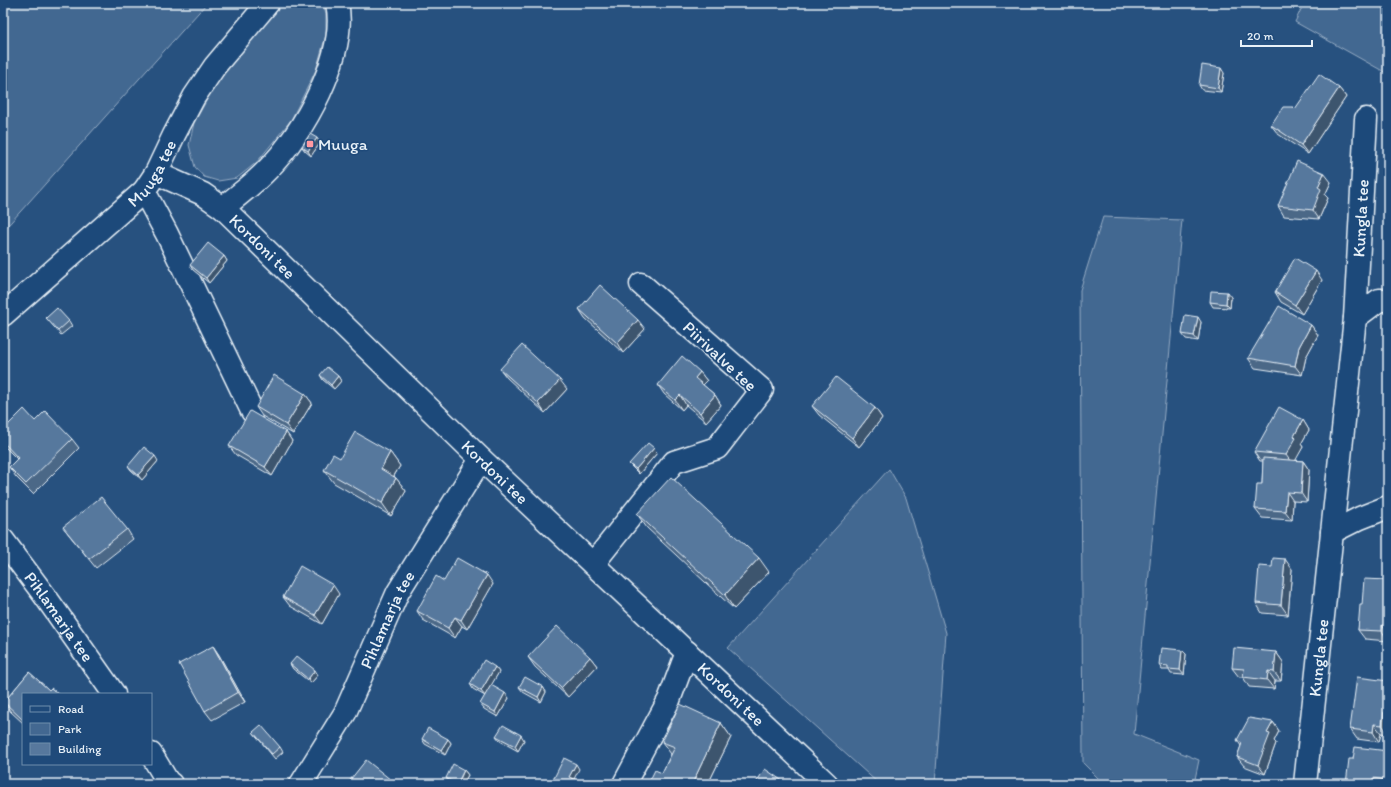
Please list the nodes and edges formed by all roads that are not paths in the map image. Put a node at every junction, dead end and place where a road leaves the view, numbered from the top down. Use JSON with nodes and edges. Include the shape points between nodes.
{"nodes":[{"id":1,"x":268,"y":3,"type":"edge"},
{"id":2,"x":337,"y":3,"type":"edge"},
{"id":3,"x":1366,"y":119,"type":"dead end"},
{"id":4,"x":156,"y":173,"type":"junction"},
{"id":5,"x":144,"y":191,"type":"junction"},
{"id":6,"x":223,"y":208,"type":"junction"},
{"id":7,"x":641,"y":284,"type":"dead end"},
{"id":8,"x":1388,"y":300,"type":"edge"},
{"id":9,"x":3,"y":316,"type":"edge"},
{"id":10,"x":1355,"y":318,"type":"junction"},
{"id":11,"x":252,"y":411,"type":"edge"},
{"id":12,"x":481,"y":459,"type":"junction"},
{"id":13,"x":1388,"y":507,"type":"edge"},
{"id":14,"x":1332,"y":532,"type":"junction"},
{"id":15,"x":3,"y":540,"type":"edge"},
{"id":16,"x":593,"y":564,"type":"junction"},
{"id":17,"x":686,"y":652,"type":"junction"},
{"id":18,"x":113,"y":693,"type":"edge"},
{"id":19,"x":152,"y":756,"type":"edge"},
{"id":20,"x":170,"y":784,"type":"edge"},
{"id":21,"x":301,"y":784,"type":"edge"},
{"id":22,"x":624,"y":784,"type":"edge"},
{"id":23,"x":827,"y":784,"type":"edge"},
{"id":24,"x":1305,"y":784,"type":"edge"}],
"edges":[{"from":1,"to":4,"type":"street","name":"Muuga tee","via":[[215,66],[194,97]]},
{"from":2,"to":6,"type":"street","via":[[338,37],[316,101],[296,136],[268,170]]},
{"from":3,"to":10,"type":"street","name":"Kungla tee"},
{"from":4,"to":5,"type":"street","name":"Muuga tee"},
{"from":4,"to":6,"type":"street","name":"Kordoni tee","via":[[203,194]]},
{"from":5,"to":9,"type":"street","name":"Muuga tee"},
{"from":5,"to":11,"type":"street"},
{"from":6,"to":12,"type":"street","name":"Kordoni tee"},
{"from":7,"to":16,"type":"street","name":"Piirivalve tee","via":[[762,390],[717,448],[674,462]]},
{"from":8,"to":10,"type":"street","via":[[1379,300]]},
{"from":10,"to":14,"type":"street","name":"Kungla tee"},
{"from":12,"to":16,"type":"street","name":"Kordoni tee"},
{"from":12,"to":21,"type":"street","name":"Pihlamarja tee","via":[[398,592],[345,713]]},
{"from":13,"to":14,"type":"street"},
{"from":14,"to":24,"type":"street","name":"Kungla tee"},
{"from":15,"to":18,"type":"street","name":"Pihlamarja tee"},
{"from":16,"to":17,"type":"street","name":"Kordoni tee"},
{"from":17,"to":22,"type":"street","via":[[669,700]]},
{"from":17,"to":23,"type":"street","name":"Kordoni tee"},
{"from":19,"to":20,"type":"street"}]}
